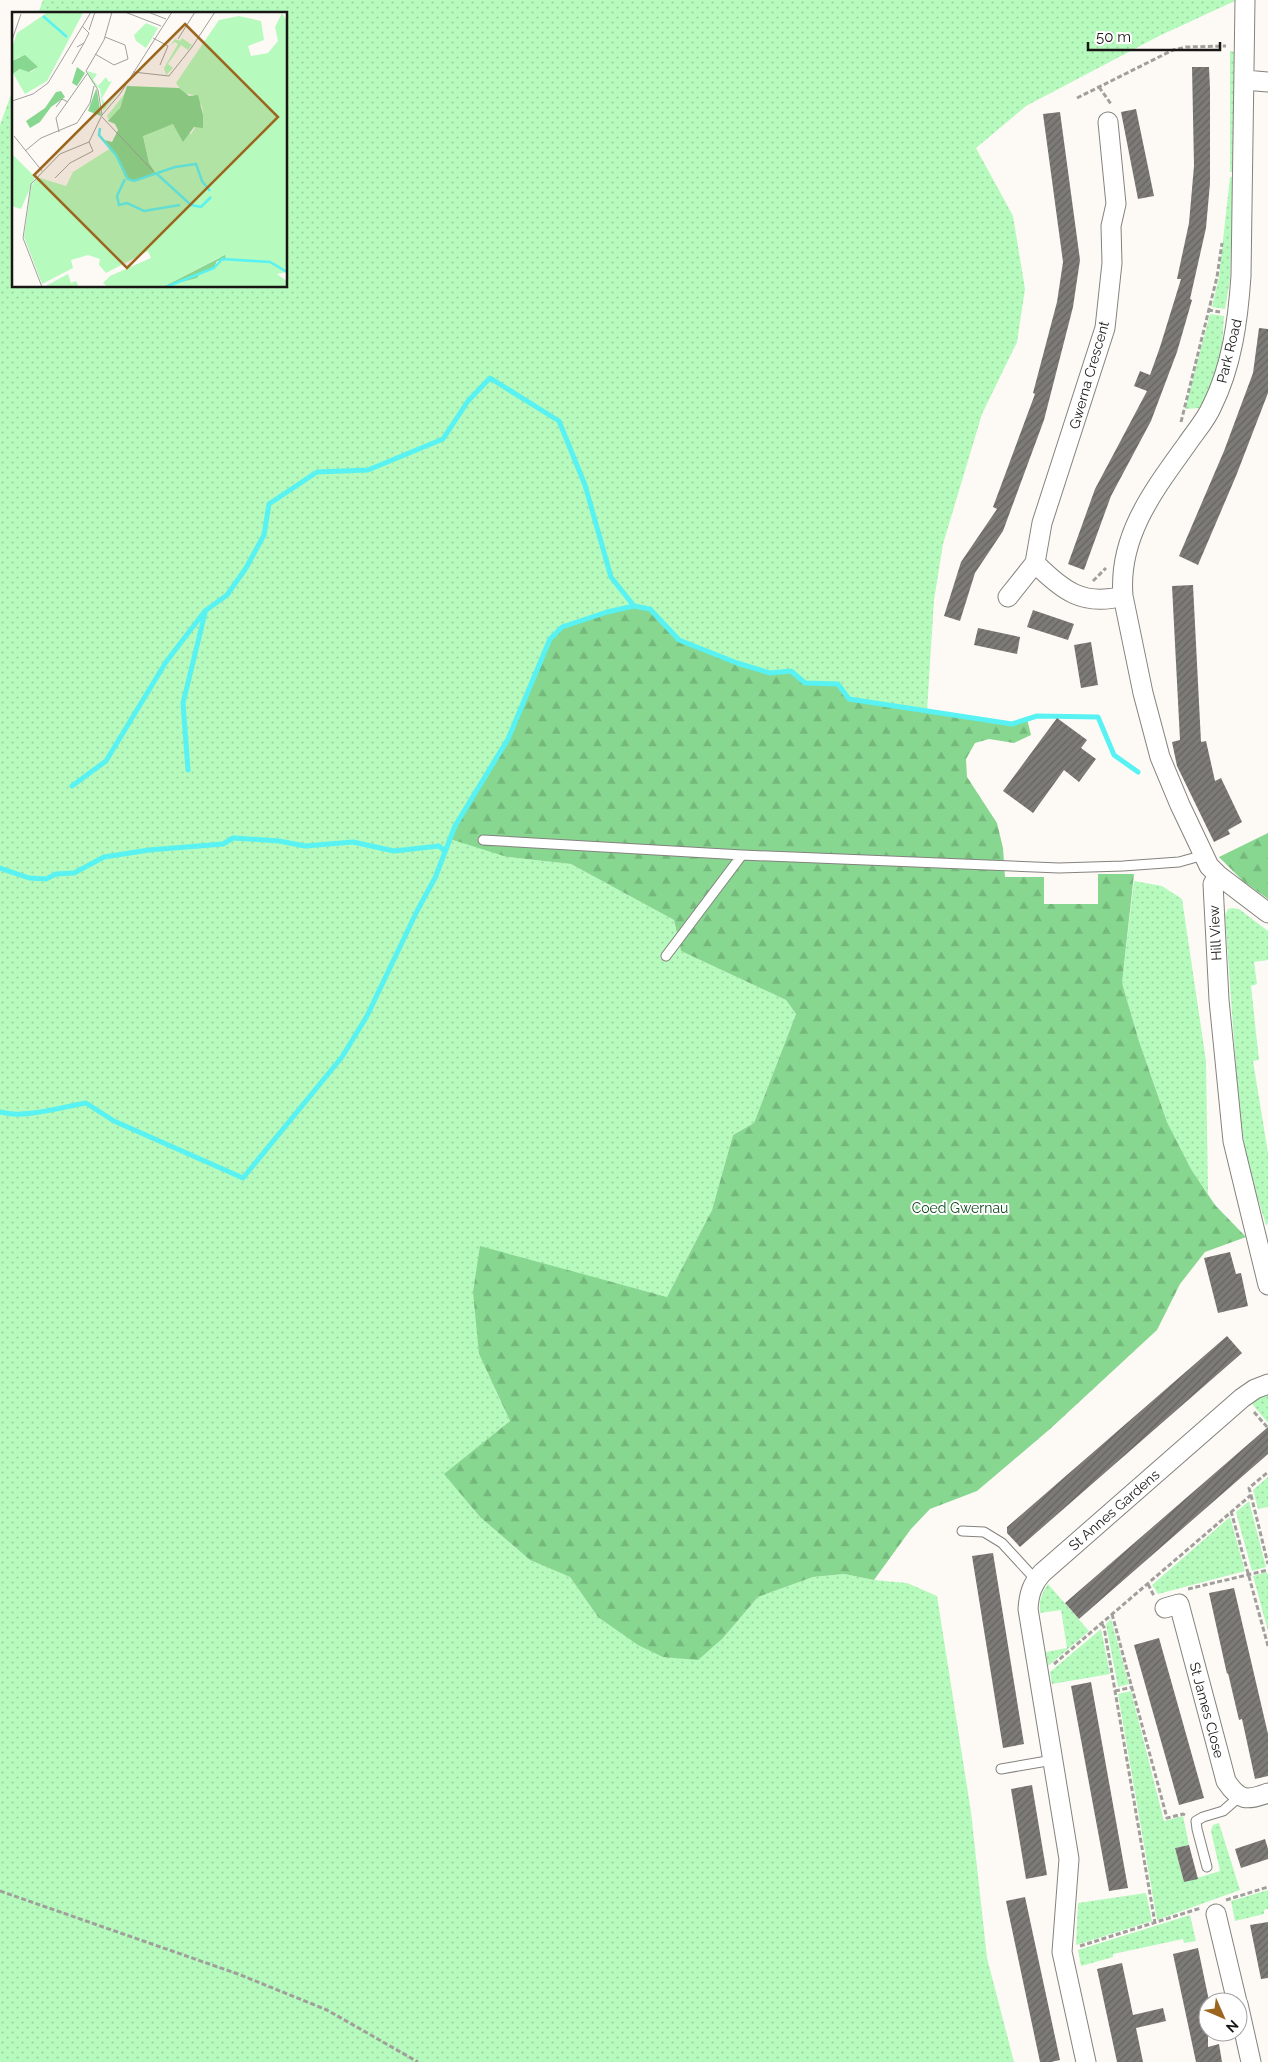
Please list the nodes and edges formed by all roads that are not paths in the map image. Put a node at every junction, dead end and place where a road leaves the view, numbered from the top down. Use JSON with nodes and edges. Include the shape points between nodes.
{"nodes":[{"id":1,"x":1246,"y":0,"type":"edge"},
{"id":2,"x":1245,"y":80,"type":"junction"},
{"id":3,"x":1268,"y":82,"type":"edge"},
{"id":4,"x":1112,"y":116,"type":"road end"},
{"id":5,"x":1035,"y":564,"type":"junction"},
{"id":6,"x":1008,"y":596,"type":"dead end"},
{"id":7,"x":1123,"y":596,"type":"junction"},
{"id":8,"x":483,"y":840,"type":"dead end"},
{"id":9,"x":742,"y":855,"type":"junction"},
{"id":10,"x":1204,"y":855,"type":"junction"},
{"id":11,"x":1218,"y":876,"type":"junction"},
{"id":12,"x":1268,"y":913,"type":"edge"},
{"id":13,"x":666,"y":956,"type":"dead end"},
{"id":14,"x":1268,"y":1285,"type":"edge"},
{"id":15,"x":1268,"y":1384,"type":"edge"},
{"id":16,"x":962,"y":1531,"type":"dead end"},
{"id":17,"x":1036,"y":1580,"type":"junction"},
{"id":18,"x":1164,"y":1602,"type":"road end"},
{"id":19,"x":1054,"y":1760,"type":"junction"},
{"id":20,"x":1002,"y":1769,"type":"dead end"},
{"id":21,"x":1268,"y":1793,"type":"edge"},
{"id":22,"x":1239,"y":1796,"type":"junction"},
{"id":23,"x":1207,"y":1868,"type":"dead end"},
{"id":24,"x":1216,"y":1914,"type":"dead end"},
{"id":25,"x":1235,"y":1992,"type":"edge"},
{"id":26,"x":1247,"y":2042,"type":"edge"},
{"id":27,"x":1086,"y":2062,"type":"edge"},
{"id":28,"x":1251,"y":2062,"type":"edge"}],
"edges":[{"from":1,"to":2,"type":"street","name":"Park Road"},
{"from":2,"to":3,"type":"street"},
{"from":2,"to":7,"type":"street","name":"Park Road","via":[[1240,276],[1238,316],[1232,344],[1212,407],[1136,523],[1122,568]]},
{"from":4,"to":5,"type":"street","name":"Gwerna Crescent","via":[[1116,204],[1111,226],[1112,263],[1105,328],[1042,523]]},
{"from":5,"to":6,"type":"street"},
{"from":5,"to":7,"type":"street","via":[[1073,594],[1096,599]]},
{"from":7,"to":10,"type":"street","via":[[1160,757]]},
{"from":8,"to":9,"type":"lane"},
{"from":9,"to":10,"type":"lane","via":[[1058,868],[1179,862]]},
{"from":9,"to":13,"type":"lane"},
{"from":10,"to":11,"type":"street"},
{"from":11,"to":12,"type":"street"},
{"from":11,"to":14,"type":"street","name":"Hill View","via":[[1213,884],[1219,1000],[1233,1140]]},
{"from":15,"to":17,"type":"street","name":"St Annes Gardens","via":[[1242,1398]]},
{"from":16,"to":17,"type":"lane","via":[[984,1532],[1002,1542]]},
{"from":17,"to":19,"type":"street","via":[[1029,1593],[1028,1609]]},
{"from":18,"to":22,"type":"street","name":"St James Close","via":[[1179,1604],[1226,1781]]},
{"from":19,"to":20,"type":"lane"},
{"from":19,"to":27,"type":"street","via":[[1069,1859],[1062,1952]]},
{"from":21,"to":22,"type":"street","via":[[1252,1799]]},
{"from":22,"to":23,"type":"lane","via":[[1223,1810],[1196,1821]]},
{"from":24,"to":25,"type":"street"},
{"from":26,"to":28,"type":"street"}]}
